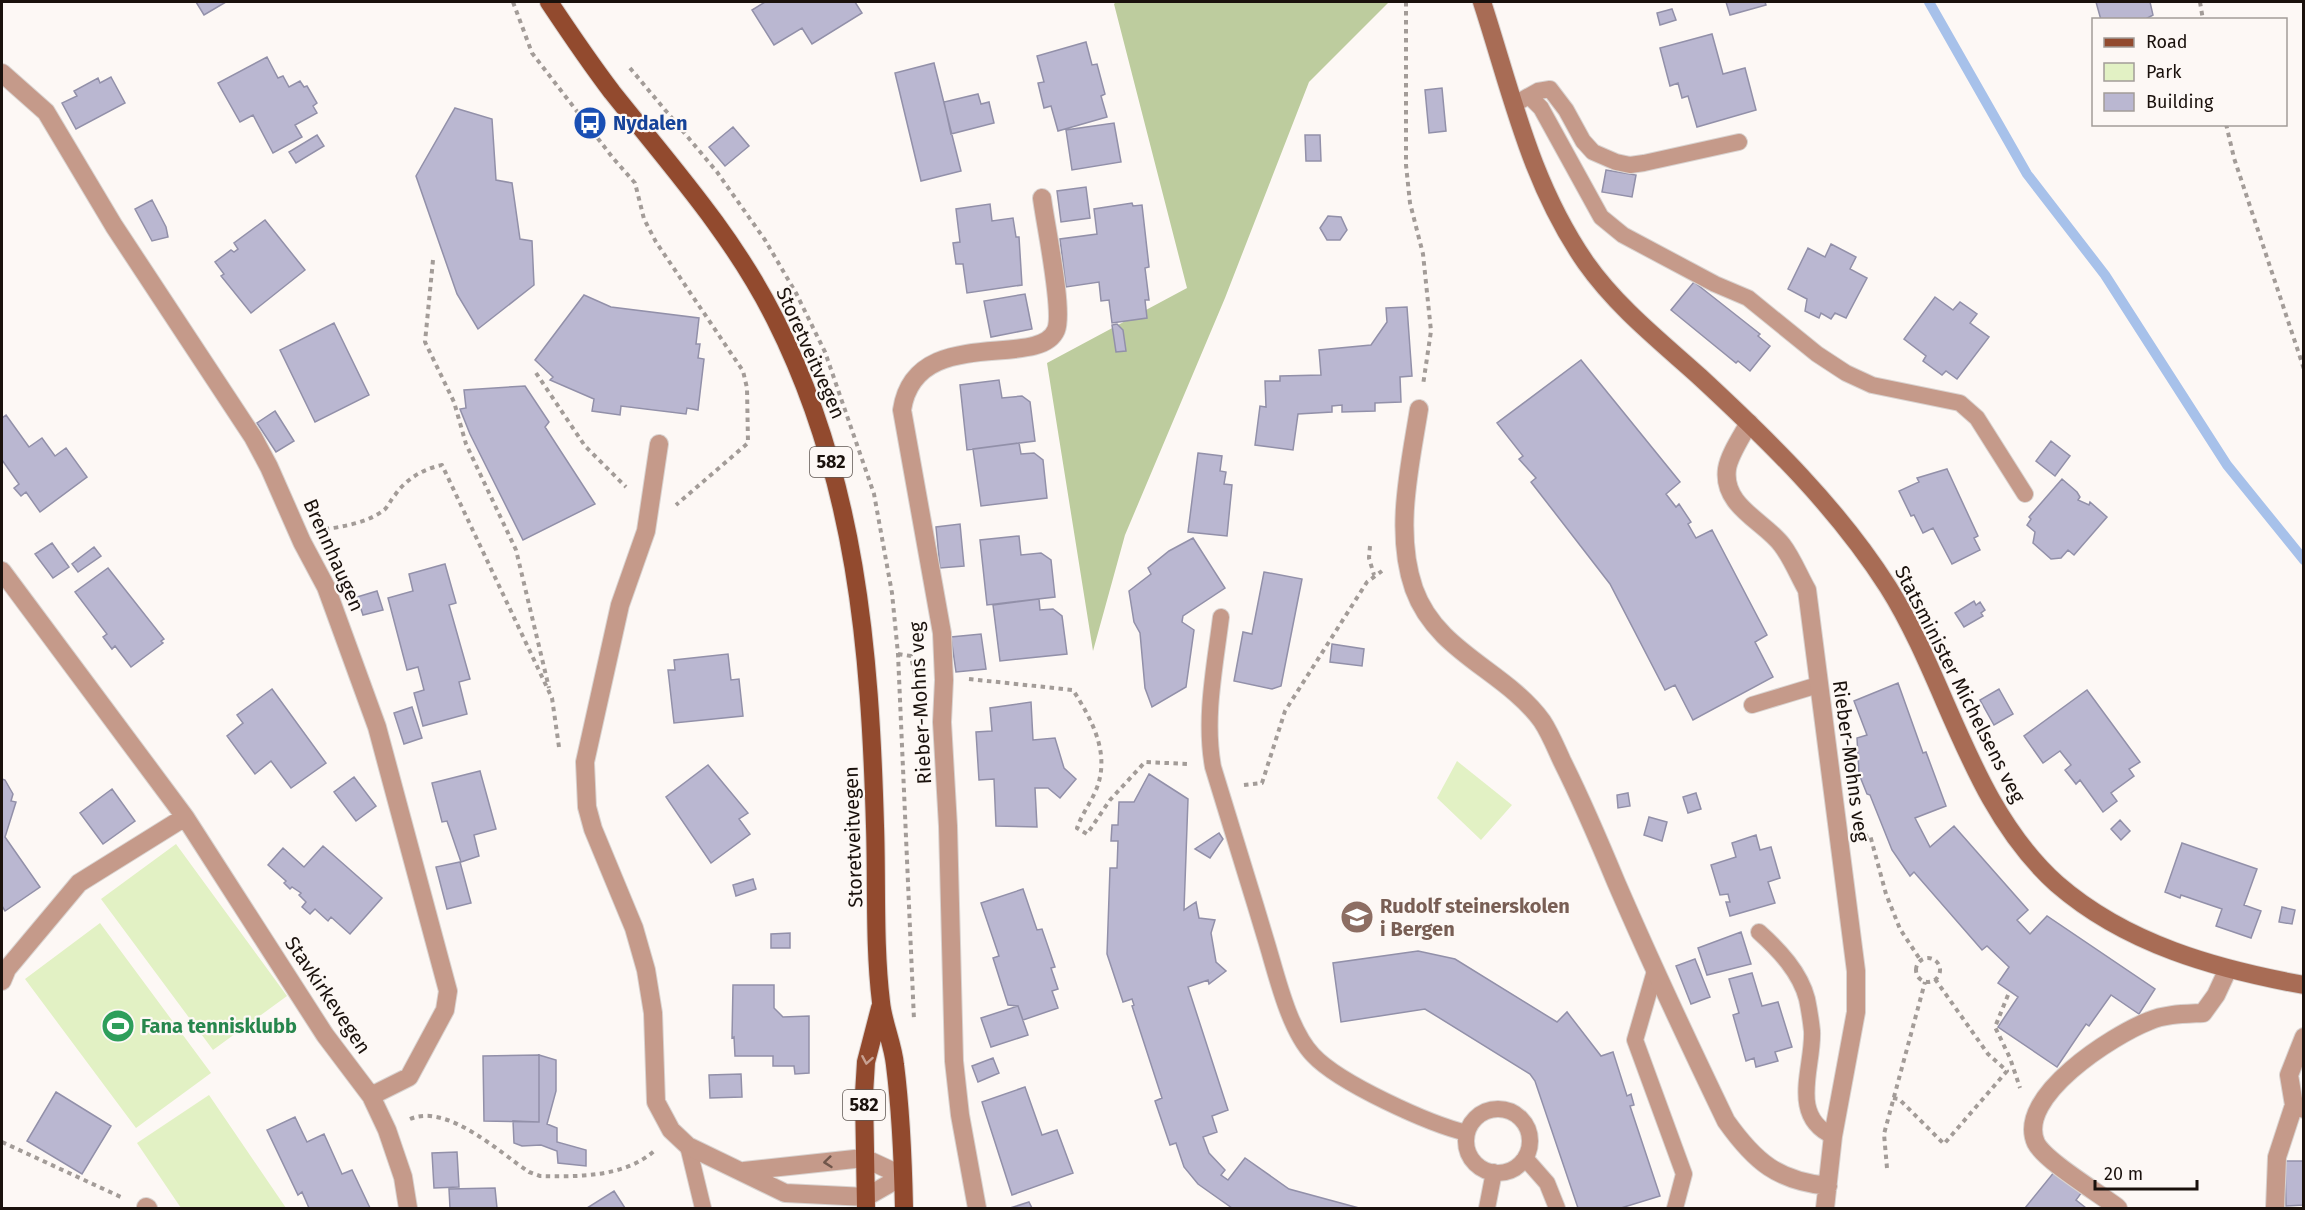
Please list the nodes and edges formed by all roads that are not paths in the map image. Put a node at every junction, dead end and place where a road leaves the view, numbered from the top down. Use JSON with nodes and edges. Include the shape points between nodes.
{"nodes":[{"id":1,"x":549,"y":2,"type":"edge"},
{"id":2,"x":1482,"y":2,"type":"edge"},
{"id":3,"x":2,"y":73,"type":"edge"},
{"id":4,"x":1521,"y":100,"type":"junction"},
{"id":5,"x":1738,"y":142,"type":"dead end"},
{"id":6,"x":1042,"y":198,"type":"dead end"},
{"id":7,"x":1419,"y":409,"type":"road end"},
{"id":8,"x":1749,"y":423,"type":"junction"},
{"id":9,"x":659,"y":444,"type":"dead end"},
{"id":10,"x":2025,"y":494,"type":"dead end"},
{"id":11,"x":2,"y":570,"type":"edge"},
{"id":12,"x":1221,"y":617,"type":"dead end"},
{"id":13,"x":1818,"y":685,"type":"junction"},
{"id":14,"x":1752,"y":705,"type":"dead end"},
{"id":15,"x":184,"y":817,"type":"junction"},
{"id":16,"x":1759,"y":932,"type":"dead end"},
{"id":17,"x":2228,"y":969,"type":"junction"},
{"id":18,"x":1655,"y":971,"type":"junction"},
{"id":19,"x":2,"y":981,"type":"edge"},
{"id":20,"x":2304,"y":985,"type":"edge"},
{"id":21,"x":881,"y":1003,"type":"junction"},
{"id":22,"x":2304,"y":1037,"type":"edge"},
{"id":23,"x":370,"y":1096,"type":"junction"},
{"id":24,"x":2299,"y":1107,"type":"edge"},
{"id":25,"x":1467,"y":1133,"type":"junction"},
{"id":26,"x":1833,"y":1136,"type":"junction"},
{"id":27,"x":688,"y":1146,"type":"junction"},
{"id":28,"x":864,"y":1158,"type":"junction"},
{"id":29,"x":1525,"y":1158,"type":"junction"},
{"id":30,"x":744,"y":1171,"type":"junction"},
{"id":31,"x":1494,"y":1172,"type":"junction"},
{"id":32,"x":903,"y":1176,"type":"junction"},
{"id":33,"x":1828,"y":1186,"type":"junction"},
{"id":34,"x":866,"y":1203,"type":"edge"},
{"id":35,"x":408,"y":1209,"type":"edge"},
{"id":36,"x":703,"y":1209,"type":"edge"},
{"id":37,"x":904,"y":1209,"type":"edge"},
{"id":38,"x":977,"y":1209,"type":"edge"},
{"id":39,"x":1487,"y":1209,"type":"edge"},
{"id":40,"x":1557,"y":1209,"type":"edge"},
{"id":41,"x":1675,"y":1209,"type":"edge"},
{"id":42,"x":1825,"y":1209,"type":"edge"},
{"id":43,"x":2118,"y":1209,"type":"edge"},
{"id":44,"x":2275,"y":1209,"type":"edge"}],
"edges":[{"from":1,"to":21,"type":"main road","name":"Storetveitvegen","number":"582","via":[[612,91],[739,255],[800,371],[824,437],[853,551],[861,602],[871,721]]},
{"from":2,"to":4,"type":"main road","name":"Statsminister Michelsens veg"},
{"from":3,"to":23,"type":"street","name":"Brennhaugen","via":[[46,112],[114,226],[253,436],[326,587],[377,728],[448,991],[445,1010],[409,1077]]},
{"from":4,"to":5,"type":"lane","via":[[1550,89],[1593,152],[1630,165]]},
{"from":4,"to":8,"type":"main road","name":"Statsminister Michelsens veg","via":[[1523,141],[1555,214],[1587,264],[1662,345]]},
{"from":4,"to":10,"type":"lane","name":"Statsminister Michelsens veg","via":[[1541,108],[1601,217],[1634,241],[1748,298],[1846,373],[1872,385],[1960,403],[1977,418]]},
{"from":6,"to":38,"type":"street","name":"Rieber-Mohns veg","via":[[1057,306],[1055,332],[1048,340],[1032,345],[933,363],[914,380],[903,404],[903,423],[942,633],[954,1060]]},
{"from":7,"to":18,"type":"street","via":[[1407,488],[1405,535],[1413,586],[1422,609],[1460,653],[1521,695],[1543,722],[1578,792]]},
{"from":8,"to":13,"type":"street","name":"Rieber-Mohns veg","via":[[1727,468],[1727,480],[1731,495],[1741,508],[1782,545],[1807,590]]},
{"from":8,"to":17,"type":"main road","name":"Statsminister Michelsens veg","via":[[1829,506],[1889,589],[1994,803],[2021,844],[2056,883],[2087,907],[2148,941]]},
{"from":9,"to":27,"type":"street","via":[[646,531],[621,605],[593,721],[585,784],[594,829],[646,970],[656,1102],[662,1117]]},
{"from":11,"to":15,"type":"street","name":"Stavkirkevegen"},
{"from":12,"to":25,"type":"lane","via":[[1209,746],[1276,973],[1299,1036],[1313,1055],[1350,1081],[1439,1126]]},
{"from":13,"to":14,"type":"lane"},
{"from":13,"to":26,"type":"street","name":"Rieber-Mohns veg","via":[[1856,971],[1856,1012]]},
{"from":15,"to":19,"type":"street","via":[[79,883],[14,960]]},
{"from":15,"to":23,"type":"street","name":"Stavkirkevegen","via":[[325,1035]]},
{"from":16,"to":26,"type":"lane","via":[[1785,957],[1806,996],[1812,1032],[1805,1092],[1817,1124]]},
{"from":17,"to":20,"type":"main road","name":"Statsminister Michelsens veg"},
{"from":17,"to":43,"type":"street","via":[[2203,1013],[2150,1020],[2114,1038],[2073,1067],[2033,1116],[2036,1142],[2044,1155]]},
{"from":18,"to":33,"type":"street","via":[[1726,1121],[1738,1138],[1755,1158],[1784,1177],[1803,1184]]},
{"from":18,"to":41,"type":"lane","via":[[1635,1040],[1684,1174]]},
{"from":21,"to":28,"type":"main road","name":"Storetveitvegen","number":"582","one_way":true,"via":[[866,1062]]},
{"from":21,"to":32,"type":"main road","name":"Storetveitvegen","number":"582","via":[[895,1064]]},
{"from":22,"to":24,"type":"street","via":[[2289,1075]]},
{"from":23,"to":35,"type":"street","name":"Stavkirkevegen","via":[[403,1177]]},
{"from":24,"to":44,"type":"street","via":[[2277,1157]]},
{"from":25,"to":29,"type":"lane","via":[[1479,1115],[1489,1110],[1510,1111],[1526,1126],[1529,1137]]},
{"from":25,"to":31,"type":"lane","via":[[1466,1144],[1475,1163]]},
{"from":26,"to":33,"type":"street","name":"Rieber-Mohns veg"},
{"from":27,"to":30,"type":"street"},
{"from":27,"to":36,"type":"lane"},
{"from":28,"to":30,"type":"street","one_way":true},
{"from":28,"to":32,"type":"street"},
{"from":28,"to":34,"type":"main road","name":"Storetveitvegen","number":"582"},
{"from":29,"to":31,"type":"lane","via":[[1511,1170]]},
{"from":29,"to":40,"type":"lane","via":[[1547,1183]]},
{"from":30,"to":34,"type":"street","via":[[785,1193]]},
{"from":31,"to":39,"type":"lane"},
{"from":32,"to":34,"type":"street"},
{"from":32,"to":37,"type":"main road","name":"Storetveitvegen","number":"582"},
{"from":33,"to":42,"type":"street","name":"Rieber-Mohns veg"}]}
